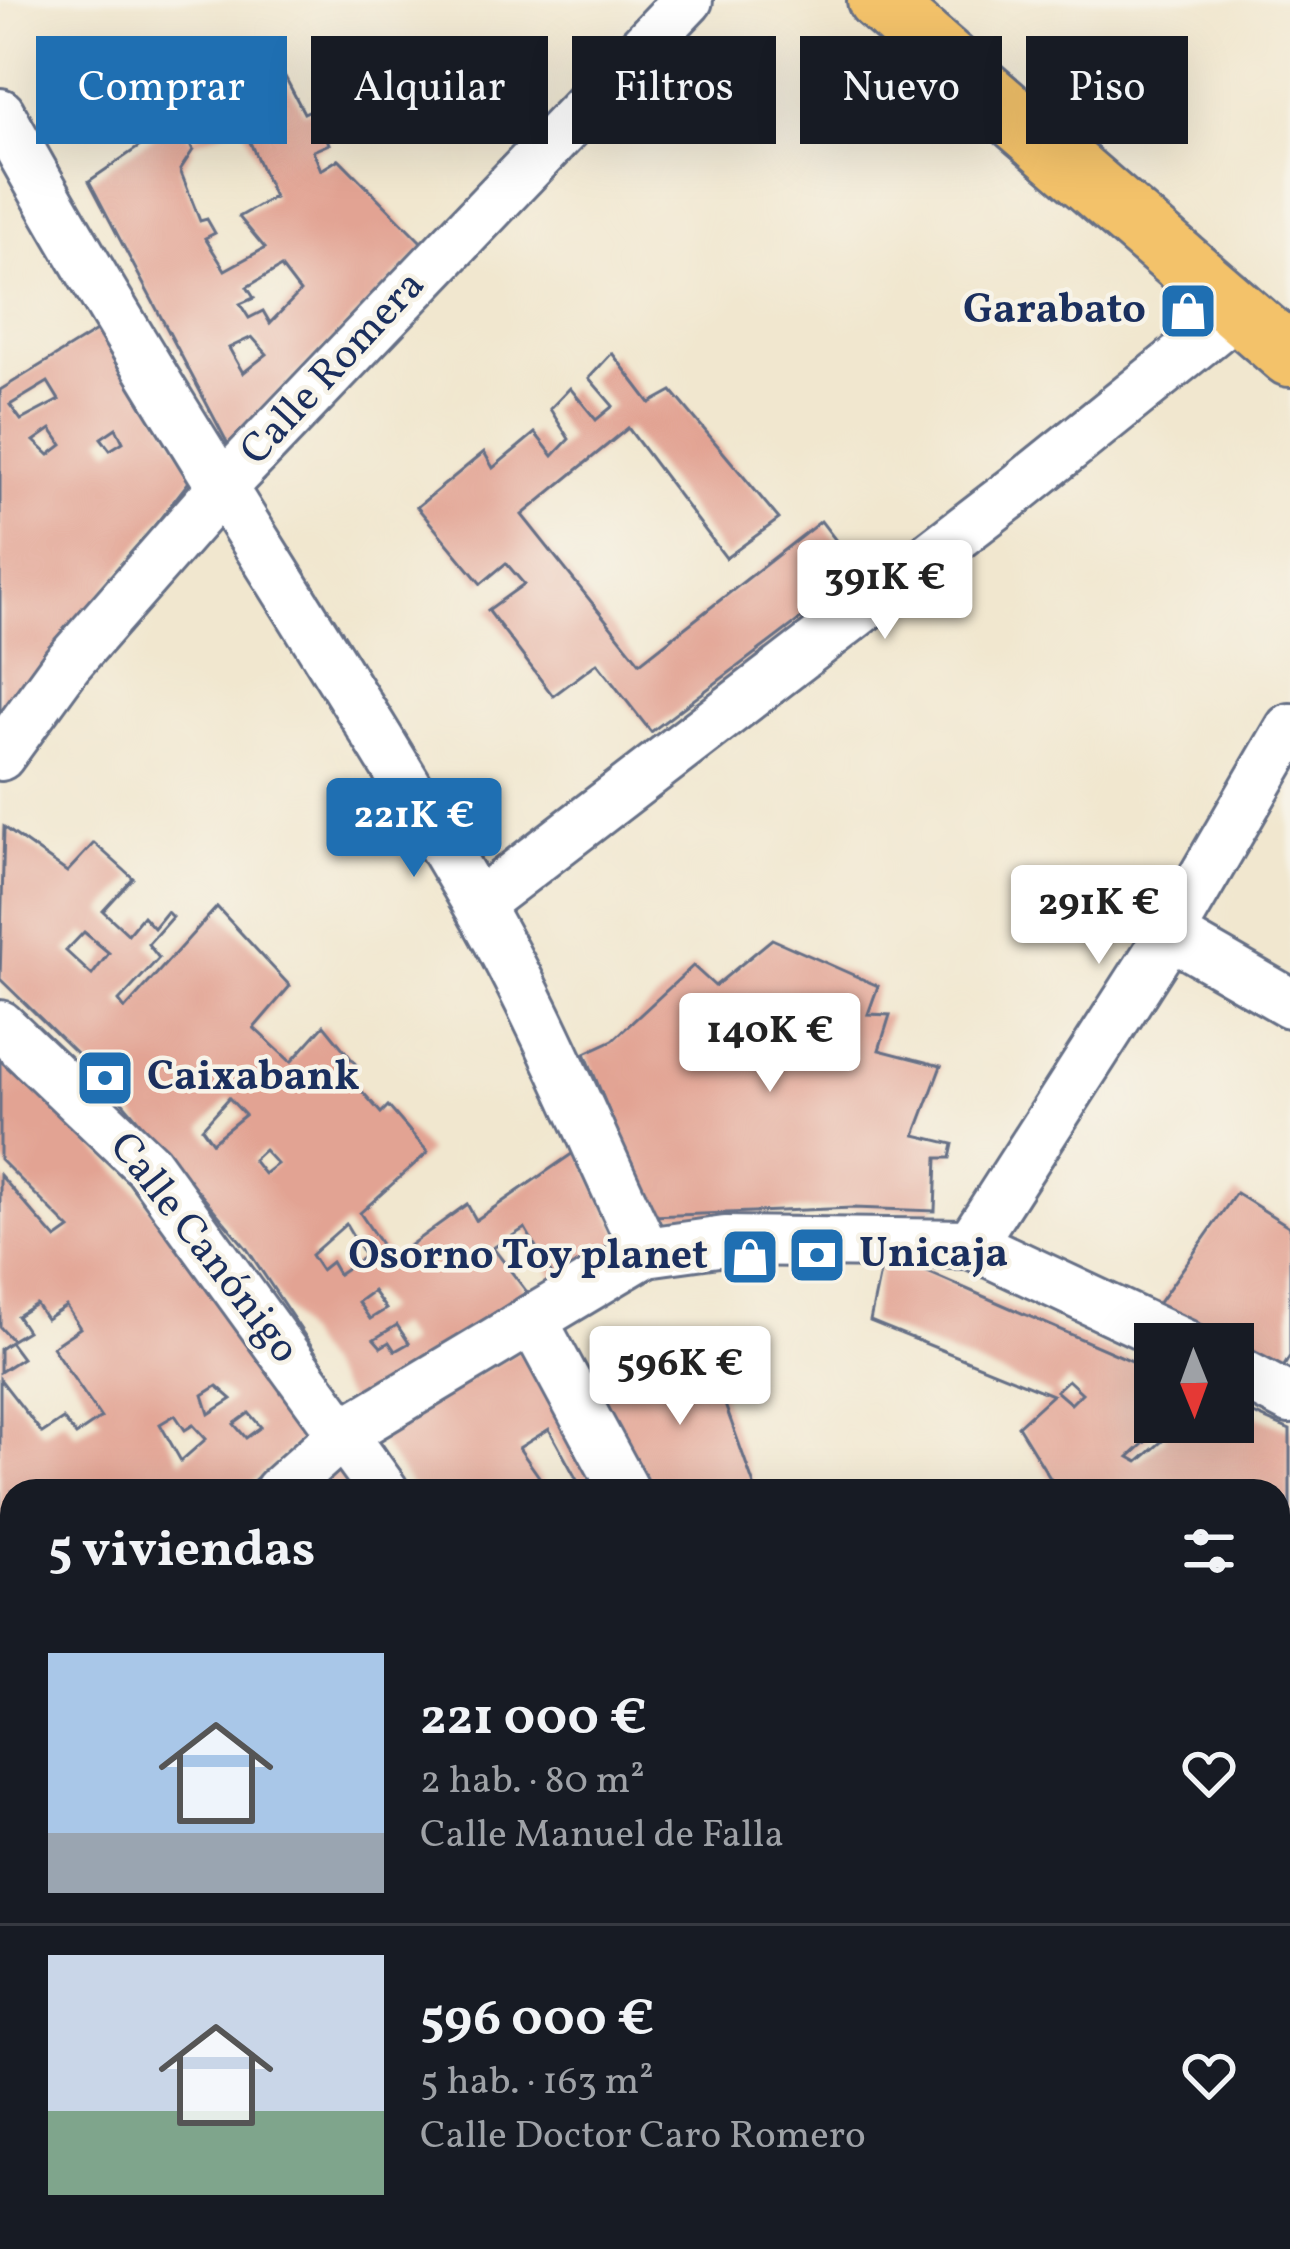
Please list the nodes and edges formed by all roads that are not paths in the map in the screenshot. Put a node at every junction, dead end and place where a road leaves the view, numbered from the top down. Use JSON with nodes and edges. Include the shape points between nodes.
{"nodes":[{"id":1,"x":688,"y":0,"type":"edge"},
{"id":2,"x":878,"y":0,"type":"edge"},
{"id":3,"x":0,"y":113,"type":"edge"},
{"id":4,"x":1237,"y":312,"type":"junction"},
{"id":5,"x":1290,"y":356,"type":"edge"},
{"id":6,"x":224,"y":485,"type":"junction"},
{"id":7,"x":1290,"y":728,"type":"edge"},
{"id":8,"x":0,"y":756,"type":"edge"},
{"id":9,"x":478,"y":904,"type":"junction"},
{"id":10,"x":1170,"y":934,"type":"junction"},
{"id":11,"x":1290,"y":1003,"type":"edge"},
{"id":12,"x":0,"y":1025,"type":"edge"},
{"id":13,"x":971,"y":1244,"type":"junction"},
{"id":14,"x":646,"y":1252,"type":"junction"},
{"id":15,"x":532,"y":1319,"type":"junction"},
{"id":16,"x":1139,"y":1323,"type":"edge"},
{"id":17,"x":1254,"y":1380,"type":"edge"},
{"id":18,"x":1290,"y":1399,"type":"edge"},
{"id":19,"x":345,"y":1432,"type":"junction"},
{"id":20,"x":292,"y":1479,"type":"edge"},
{"id":21,"x":376,"y":1479,"type":"edge"},
{"id":22,"x":619,"y":1479,"type":"edge"}],
"edges":[{"from":1,"to":6,"type":"street","name":"Calle Romera"},
{"from":2,"to":4,"type":"main road"},
{"from":3,"to":6,"type":"street","via":[[88,274]]},
{"from":4,"to":5,"type":"main road"},
{"from":4,"to":9,"type":"street"},
{"from":6,"to":8,"type":"street","name":"Calle Romera","via":[[67,664]]},
{"from":6,"to":9,"type":"street"},
{"from":7,"to":10,"type":"street"},
{"from":9,"to":14,"type":"street"},
{"from":10,"to":11,"type":"street"},
{"from":10,"to":13,"type":"street"},
{"from":12,"to":19,"type":"street","name":"Calle Canónigo","via":[[148,1166]]},
{"from":13,"to":14,"type":"street","via":[[725,1241]]},
{"from":13,"to":16,"type":"street"},
{"from":14,"to":15,"type":"street"},
{"from":15,"to":19,"type":"street"},
{"from":15,"to":22,"type":"street"},
{"from":17,"to":18,"type":"street"},
{"from":19,"to":20,"type":"street"},
{"from":19,"to":21,"type":"street","name":"Calle Canónigo"}]}
